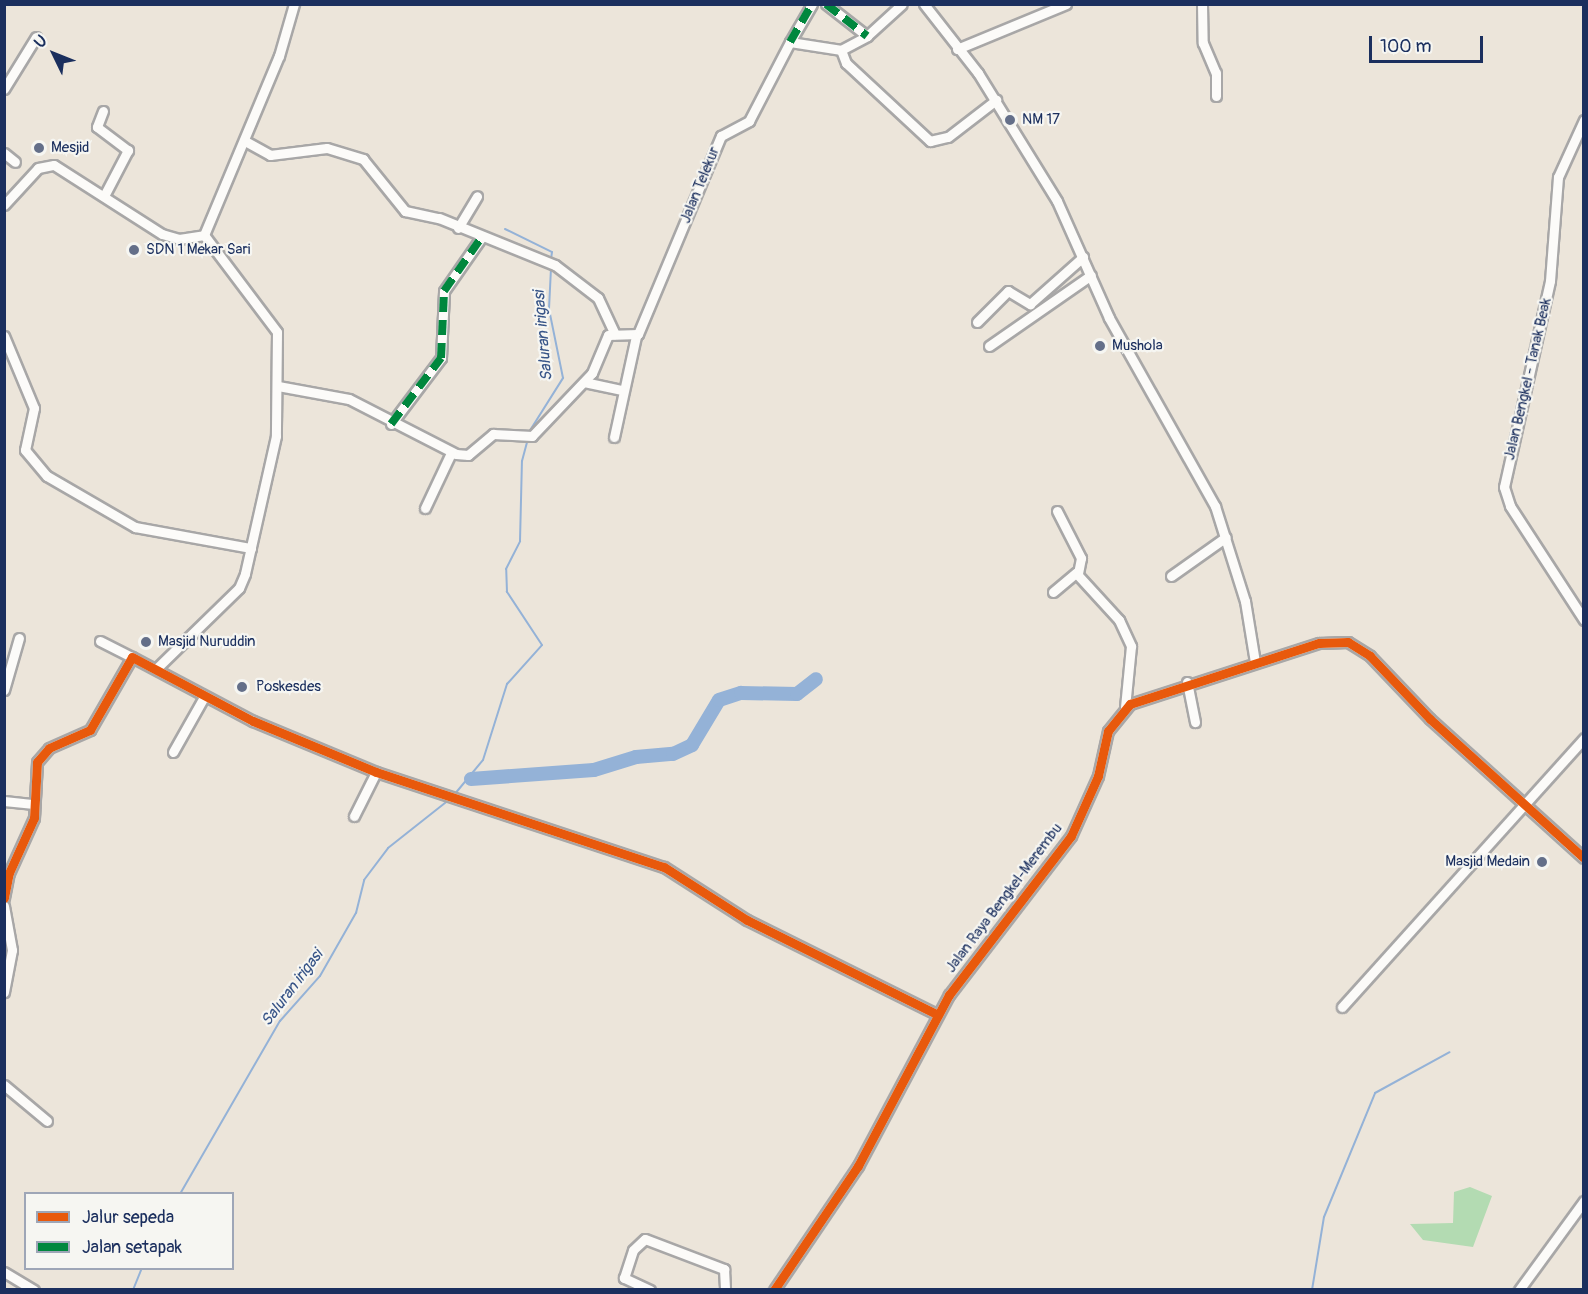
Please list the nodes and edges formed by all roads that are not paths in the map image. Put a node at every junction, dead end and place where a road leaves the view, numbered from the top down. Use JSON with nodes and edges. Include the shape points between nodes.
{"nodes":[{"id":1,"x":294,"y":4,"type":"edge"},
{"id":2,"x":812,"y":4,"type":"edge"},
{"id":3,"x":826,"y":4,"type":"edge"},
{"id":4,"x":902,"y":4,"type":"edge"},
{"id":5,"x":924,"y":4,"type":"edge"},
{"id":6,"x":1066,"y":4,"type":"edge"},
{"id":7,"x":1202,"y":4,"type":"edge"},
{"id":8,"x":891,"y":8,"type":"edge"},
{"id":9,"x":867,"y":36,"type":"junction"},
{"id":10,"x":36,"y":37,"type":"dead end"},
{"id":11,"x":790,"y":42,"type":"junction"},
{"id":12,"x":957,"y":49,"type":"junction"},
{"id":13,"x":841,"y":50,"type":"junction"},
{"id":14,"x":4,"y":89,"type":"edge"},
{"id":15,"x":1216,"y":96,"type":"dead end"},
{"id":16,"x":996,"y":100,"type":"junction"},
{"id":17,"x":103,"y":111,"type":"dead end"},
{"id":18,"x":1584,"y":120,"type":"edge"},
{"id":19,"x":244,"y":141,"type":"junction"},
{"id":20,"x":4,"y":153,"type":"edge"},
{"id":21,"x":15,"y":162,"type":"dead end"},
{"id":22,"x":104,"y":196,"type":"junction"},
{"id":23,"x":477,"y":196,"type":"dead end"},
{"id":24,"x":4,"y":205,"type":"edge"},
{"id":25,"x":458,"y":228,"type":"junction"},
{"id":26,"x":204,"y":235,"type":"junction"},
{"id":27,"x":482,"y":238,"type":"junction"},
{"id":28,"x":1083,"y":257,"type":"junction"},
{"id":29,"x":1091,"y":275,"type":"junction"},
{"id":30,"x":976,"y":322,"type":"dead end"},
{"id":31,"x":615,"y":334,"type":"junction"},
{"id":32,"x":4,"y":336,"type":"edge"},
{"id":33,"x":636,"y":336,"type":"junction"},
{"id":34,"x":989,"y":346,"type":"dead end"},
{"id":35,"x":584,"y":382,"type":"junction"},
{"id":36,"x":279,"y":386,"type":"junction"},
{"id":37,"x":622,"y":390,"type":"junction"},
{"id":38,"x":391,"y":424,"type":"junction"},
{"id":39,"x":614,"y":437,"type":"dead end"},
{"id":40,"x":451,"y":453,"type":"junction"},
{"id":41,"x":425,"y":508,"type":"dead end"},
{"id":42,"x":1058,"y":511,"type":"dead end"},
{"id":43,"x":1226,"y":537,"type":"junction"},
{"id":44,"x":252,"y":548,"type":"junction"},
{"id":45,"x":1078,"y":574,"type":"junction"},
{"id":46,"x":1171,"y":576,"type":"dead end"},
{"id":47,"x":1053,"y":592,"type":"dead end"},
{"id":48,"x":1584,"y":620,"type":"edge"},
{"id":49,"x":19,"y":638,"type":"dead end"},
{"id":50,"x":100,"y":641,"type":"dead end"},
{"id":51,"x":132,"y":657,"type":"junction"},
{"id":52,"x":1255,"y":662,"type":"junction"},
{"id":53,"x":157,"y":668,"type":"junction"},
{"id":54,"x":1186,"y":682,"type":"junction"},
{"id":55,"x":4,"y":690,"type":"edge"},
{"id":56,"x":204,"y":697,"type":"junction"},
{"id":57,"x":1125,"y":707,"type":"junction"},
{"id":58,"x":1195,"y":722,"type":"dead end"},
{"id":59,"x":1584,"y":738,"type":"edge"},
{"id":60,"x":173,"y":752,"type":"dead end"},
{"id":61,"x":376,"y":772,"type":"junction"},
{"id":62,"x":4,"y":801,"type":"edge"},
{"id":63,"x":34,"y":804,"type":"junction"},
{"id":64,"x":1524,"y":806,"type":"junction"},
{"id":65,"x":354,"y":816,"type":"dead end"},
{"id":66,"x":1584,"y":858,"type":"edge"},
{"id":67,"x":4,"y":898,"type":"edge"},
{"id":68,"x":4,"y":906,"type":"edge"},
{"id":69,"x":4,"y":993,"type":"edge"},
{"id":70,"x":1342,"y":1007,"type":"dead end"},
{"id":71,"x":938,"y":1015,"type":"junction"},
{"id":72,"x":4,"y":1085,"type":"edge"},
{"id":73,"x":47,"y":1121,"type":"dead end"},
{"id":74,"x":1584,"y":1201,"type":"edge"},
{"id":75,"x":4,"y":1272,"type":"edge"},
{"id":76,"x":34,"y":1290,"type":"edge"},
{"id":77,"x":650,"y":1290,"type":"edge"},
{"id":78,"x":725,"y":1290,"type":"edge"},
{"id":79,"x":774,"y":1290,"type":"edge"},
{"id":80,"x":1519,"y":1290,"type":"edge"}],
"edges":[{"from":1,"to":19,"type":"street"},
{"from":2,"to":11,"type":"street","name":"Jalan Telekur"},
{"from":3,"to":9,"type":"street"},
{"from":4,"to":8,"type":"street"},
{"from":5,"to":12,"type":"street"},
{"from":6,"to":12,"type":"street"},
{"from":7,"to":15,"type":"street","via":[[1203,43],[1216,73]]},
{"from":8,"to":9,"type":"street"},
{"from":9,"to":13,"type":"street"},
{"from":10,"to":14,"type":"street"},
{"from":11,"to":13,"type":"street"},
{"from":11,"to":33,"type":"street","name":"Jalan Telekur","via":[[749,121],[721,136]]},
{"from":12,"to":16,"type":"street"},
{"from":13,"to":16,"type":"street","via":[[846,63],[930,141],[948,137]]},
{"from":16,"to":28,"type":"street","via":[[1057,201]]},
{"from":17,"to":22,"type":"street","via":[[98,127],[128,150]]},
{"from":18,"to":48,"type":"street","name":"Jalan Bengkel - Tanak Beak","via":[[1558,177],[1550,280],[1504,487],[1510,506]]},
{"from":19,"to":25,"type":"street","via":[[270,155],[327,148],[360,158],[405,211]]},
{"from":19,"to":26,"type":"street"},
{"from":20,"to":21,"type":"street"},
{"from":22,"to":24,"type":"street","via":[[46,164]]},
{"from":22,"to":26,"type":"street","via":[[171,237]]},
{"from":23,"to":25,"type":"street"},
{"from":25,"to":27,"type":"street"},
{"from":26,"to":36,"type":"street","via":[[274,324]]},
{"from":27,"to":31,"type":"street","via":[[555,265],[598,298]]},
{"from":27,"to":38,"type":"street","via":[[444,291],[441,358]]},
{"from":28,"to":29,"type":"street"},
{"from":28,"to":30,"type":"street","via":[[1030,304],[1008,291]]},
{"from":29,"to":34,"type":"street"},
{"from":29,"to":43,"type":"street","via":[[1109,318],[1215,506]]},
{"from":31,"to":33,"type":"street"},
{"from":31,"to":35,"type":"street","via":[[605,338],[597,365]]},
{"from":32,"to":44,"type":"street","via":[[34,408],[25,450],[47,476],[135,527]]},
{"from":33,"to":37,"type":"street","name":"Jalan Telekur"},
{"from":35,"to":37,"type":"street"},
{"from":35,"to":40,"type":"street","via":[[532,436],[493,434],[468,455]]},
{"from":36,"to":38,"type":"street","via":[[342,396]]},
{"from":36,"to":44,"type":"street","via":[[276,436]]},
{"from":37,"to":39,"type":"street","name":"Jalan Telekur"},
{"from":38,"to":40,"type":"street"},
{"from":40,"to":41,"type":"street"},
{"from":42,"to":45,"type":"street","via":[[1081,558]]},
{"from":43,"to":46,"type":"street"},
{"from":43,"to":52,"type":"street"},
{"from":44,"to":53,"type":"street","via":[[239,588]]},
{"from":45,"to":47,"type":"street","via":[[1070,574]]},
{"from":45,"to":57,"type":"street","via":[[1130,641]]},
{"from":49,"to":55,"type":"street"},
{"from":50,"to":51,"type":"street"},
{"from":51,"to":53,"type":"street"},
{"from":51,"to":63,"type":"street","via":[[90,730],[40,756],[33,774]]},
{"from":52,"to":54,"type":"street"},
{"from":52,"to":64,"type":"street","via":[[1324,642],[1357,646]]},
{"from":53,"to":56,"type":"street"},
{"from":54,"to":57,"type":"street"},
{"from":54,"to":58,"type":"street"},
{"from":56,"to":60,"type":"street"},
{"from":56,"to":61,"type":"street"},
{"from":57,"to":71,"type":"street","name":"Jalan Raya Bengkel-Merembu","via":[[1108,731],[1098,776],[1071,836]]},
{"from":59,"to":64,"type":"street"},
{"from":61,"to":65,"type":"street"},
{"from":61,"to":71,"type":"street","via":[[458,801],[539,822],[672,870],[747,920]]},
{"from":62,"to":63,"type":"street"},
{"from":63,"to":67,"type":"street","via":[[33,823],[9,873]]},
{"from":64,"to":66,"type":"street"},
{"from":64,"to":70,"type":"street"},
{"from":68,"to":69,"type":"street","via":[[12,950]]},
{"from":71,"to":79,"type":"street","name":"Jalan Raya Bengkel-Merembu","via":[[858,1166]]},
{"from":72,"to":73,"type":"street"},
{"from":74,"to":80,"type":"street"},
{"from":75,"to":76,"type":"street"},
{"from":77,"to":78,"type":"street","via":[[624,1278],[633,1250],[645,1239],[724,1269]]}]}
